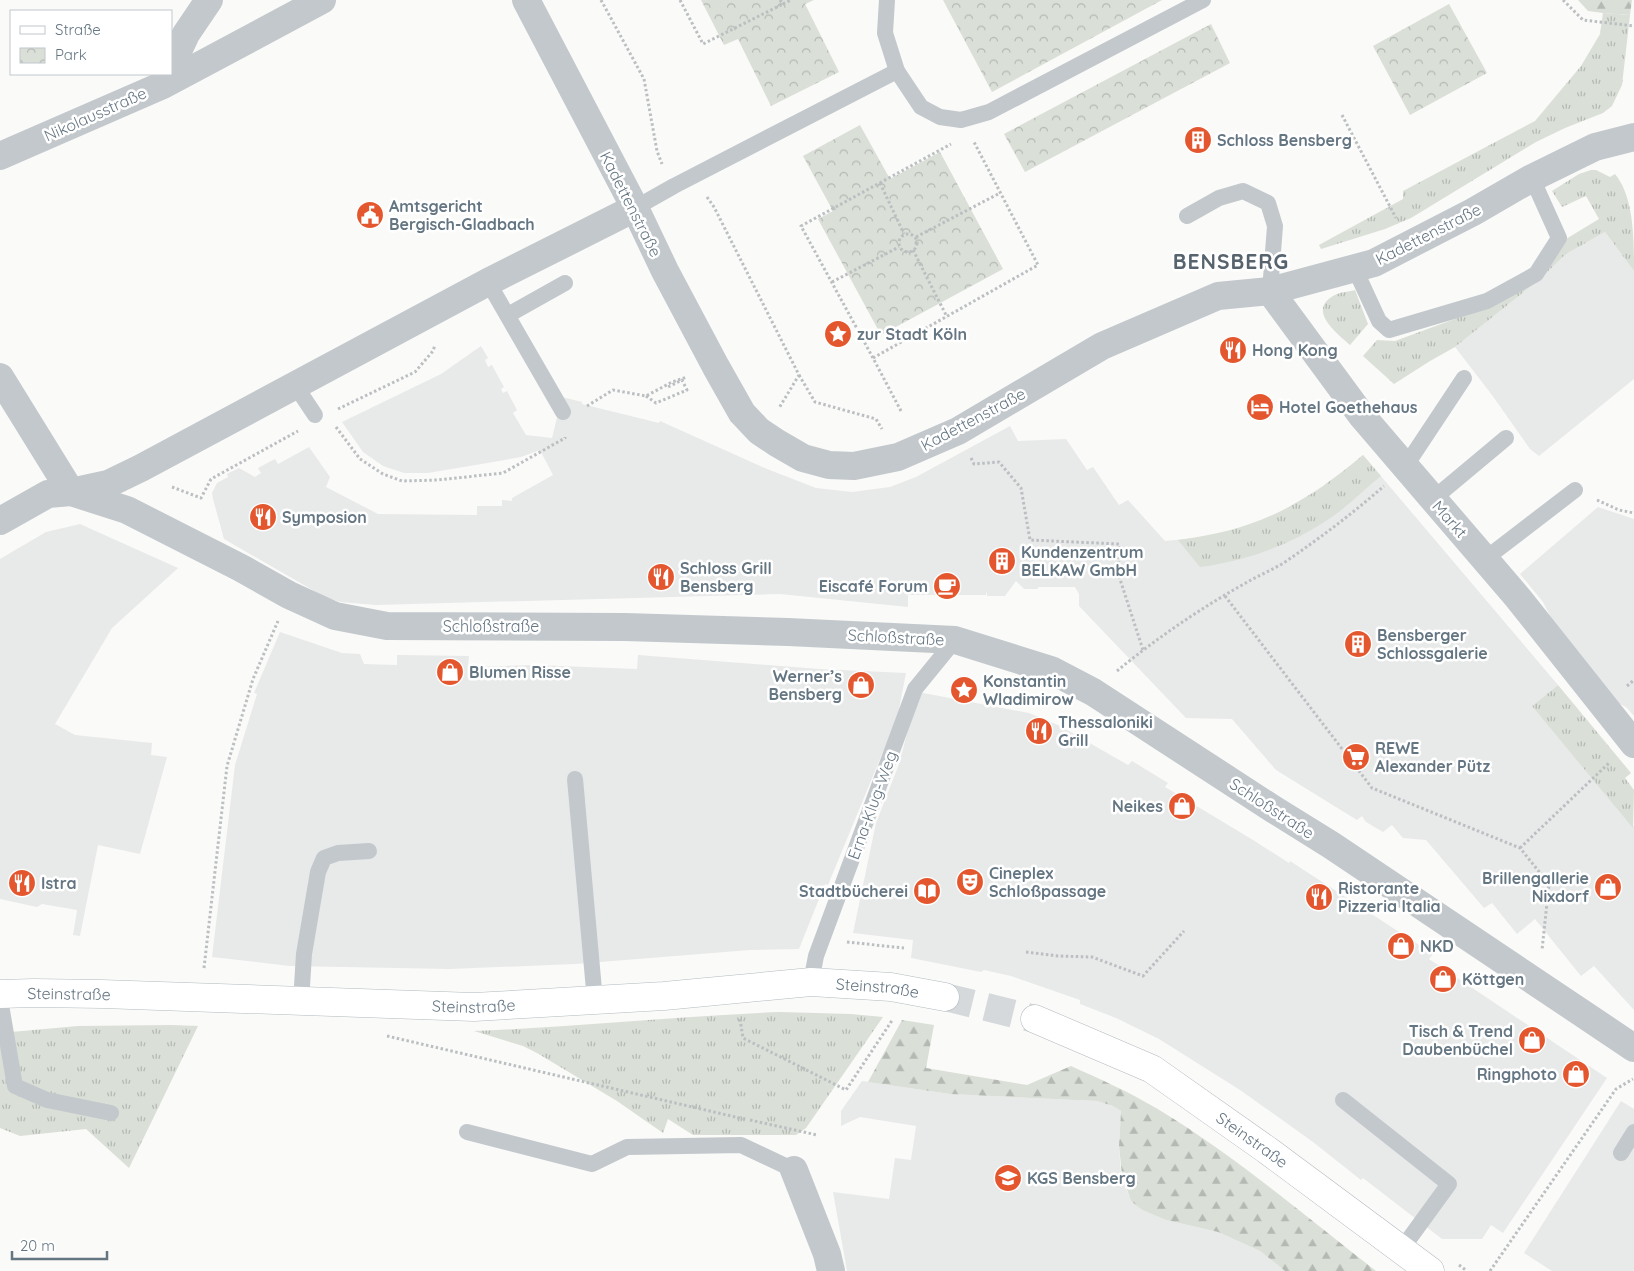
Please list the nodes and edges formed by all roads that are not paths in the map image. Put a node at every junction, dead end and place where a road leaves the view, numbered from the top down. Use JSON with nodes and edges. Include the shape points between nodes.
{"nodes":[{"id":1,"x":210,"y":0,"type":"edge"},
{"id":2,"x":322,"y":0,"type":"edge"},
{"id":3,"x":526,"y":0,"type":"edge"},
{"id":4,"x":887,"y":0,"type":"edge"},
{"id":5,"x":1203,"y":0,"type":"edge"},
{"id":6,"x":172,"y":64,"type":"edge"},
{"id":7,"x":897,"y":71,"type":"junction"},
{"id":8,"x":172,"y":73,"type":"edge"},
{"id":9,"x":167,"y":75,"type":"edge"},
{"id":10,"x":1634,"y":137,"type":"edge"},
{"id":11,"x":0,"y":156,"type":"edge"},
{"id":12,"x":1532,"y":178,"type":"junction"},
{"id":13,"x":635,"y":208,"type":"junction"},
{"id":14,"x":1187,"y":216,"type":"dead end"},
{"id":15,"x":1354,"y":267,"type":"junction"},
{"id":16,"x":488,"y":282,"type":"junction"},
{"id":17,"x":565,"y":282,"type":"dead end"},
{"id":18,"x":1270,"y":291,"type":"junction"},
{"id":19,"x":508,"y":315,"type":"junction"},
{"id":20,"x":0,"y":377,"type":"edge"},
{"id":21,"x":1464,"y":378,"type":"dead end"},
{"id":22,"x":295,"y":385,"type":"junction"},
{"id":23,"x":563,"y":412,"type":"dead end"},
{"id":24,"x":315,"y":414,"type":"dead end"},
{"id":25,"x":1506,"y":438,"type":"dead end"},
{"id":26,"x":1405,"y":467,"type":"junction"},
{"id":27,"x":1575,"y":490,"type":"road end"},
{"id":28,"x":71,"y":492,"type":"junction"},
{"id":29,"x":1433,"y":499,"type":"junction"},
{"id":30,"x":0,"y":521,"type":"edge"},
{"id":31,"x":1485,"y":559,"type":"junction"},
{"id":32,"x":954,"y":640,"type":"junction"},
{"id":33,"x":1633,"y":743,"type":"edge"},
{"id":34,"x":575,"y":779,"type":"dead end"},
{"id":35,"x":369,"y":851,"type":"dead end"},
{"id":36,"x":811,"y":982,"type":"junction"},
{"id":37,"x":0,"y":994,"type":"edge"},
{"id":38,"x":945,"y":996,"type":"tunnel mouth"},
{"id":39,"x":0,"y":999,"type":"edge"},
{"id":40,"x":595,"y":1001,"type":"junction"},
{"id":41,"x":301,"y":1002,"type":"junction"},
{"id":42,"x":1035,"y":1019,"type":"tunnel mouth"},
{"id":43,"x":1634,"y":1048,"type":"edge"},
{"id":44,"x":1343,"y":1100,"type":"dead end"},
{"id":45,"x":111,"y":1113,"type":"dead end"},
{"id":46,"x":467,"y":1132,"type":"dead end"},
{"id":47,"x":1634,"y":1132,"type":"edge"},
{"id":48,"x":1621,"y":1153,"type":"dead end"},
{"id":49,"x":794,"y":1170,"type":"joint"},
{"id":50,"x":1401,"y":1250,"type":"junction"},
{"id":51,"x":831,"y":1271,"type":"edge"},
{"id":52,"x":1430,"y":1271,"type":"edge"}],
"edges":[{"from":1,"to":6,"type":"street","via":[[186,34]]},
{"from":2,"to":8,"type":"street","name":"Nikolausstraße"},
{"from":3,"to":13,"type":"street","name":"Kadettenstraße"},
{"from":4,"to":7,"type":"lane","via":[[885,32]]},
{"from":5,"to":7,"type":"lane","via":[[965,127],[921,107]]},
{"from":7,"to":13,"type":"lane"},
{"from":9,"to":11,"type":"street","name":"Nikolausstraße"},
{"from":10,"to":12,"type":"street","name":"Kadettenstraße","via":[[1595,147]]},
{"from":12,"to":15,"type":"street","name":"Kadettenstraße","via":[[1410,245],[1374,263]]},
{"from":12,"to":15,"type":"lane","via":[[1559,238],[1536,274],[1487,300],[1388,330],[1379,321]]},
{"from":13,"to":16,"type":"street","name":"Schloßstraße"},
{"from":13,"to":18,"type":"street","name":"Kadettenstraße","via":[[665,271],[742,412],[765,435],[803,458],[829,465],[854,466],[898,457],[958,431],[1102,346],[1218,296]]},
{"from":14,"to":18,"type":"lane","via":[[1219,198],[1243,191],[1268,203],[1275,226]]},
{"from":15,"to":18,"type":"street","name":"Kadettenstraße"},
{"from":16,"to":19,"type":"lane"},
{"from":16,"to":22,"type":"street","name":"Schloßstraße"},
{"from":17,"to":19,"type":"lane"},
{"from":18,"to":26,"type":"street","name":"Markt","via":[[1362,416]]},
{"from":19,"to":23,"type":"lane"},
{"from":20,"to":28,"type":"street"},
{"from":21,"to":26,"type":"lane"},
{"from":22,"to":24,"type":"lane"},
{"from":22,"to":28,"type":"street","name":"Schloßstraße","via":[[108,484]]},
{"from":25,"to":29,"type":"lane"},
{"from":26,"to":29,"type":"street","name":"Markt"},
{"from":27,"to":31,"type":"lane"},
{"from":28,"to":30,"type":"street","name":"Schloßstraße","via":[[48,494]]},
{"from":28,"to":32,"type":"street","name":"Schloßstraße","via":[[127,510],[289,595],[336,616],[387,626],[625,627]]},
{"from":29,"to":31,"type":"street","name":"Markt"},
{"from":31,"to":33,"type":"street","name":"Markt"},
{"from":32,"to":36,"type":"lane","name":"Erna-Klug-Weg","via":[[916,689],[816,956]]},
{"from":32,"to":43,"type":"street","name":"Schloßstraße","via":[[1051,670],[1093,692],[1331,845]]},
{"from":34,"to":40,"type":"lane"},
{"from":35,"to":41,"type":"lane","via":[[338,853],[324,858],[318,872],[304,954]]},
{"from":36,"to":38,"type":"main road","name":"Steinstraße","via":[[891,987]]},
{"from":36,"to":40,"type":"main road","name":"Steinstraße"},
{"from":37,"to":41,"type":"main road","name":"Steinstraße","via":[[34,992]]},
{"from":39,"to":45,"type":"lane","via":[[15,1086],[47,1100]]},
{"from":40,"to":41,"type":"main road","name":"Steinstraße","via":[[474,1007]]},
{"from":42,"to":50,"type":"main road","name":"Steinstraße","via":[[1152,1069]]},
{"from":44,"to":50,"type":"lane","via":[[1449,1184]]},
{"from":46,"to":49,"type":"lane","via":[[592,1164],[627,1147],[741,1145]]},
{"from":47,"to":48,"type":"lane"},
{"from":49,"to":51,"type":"street","via":[[828,1254]]},
{"from":50,"to":52,"type":"main road","name":"Steinstraße"}]}
